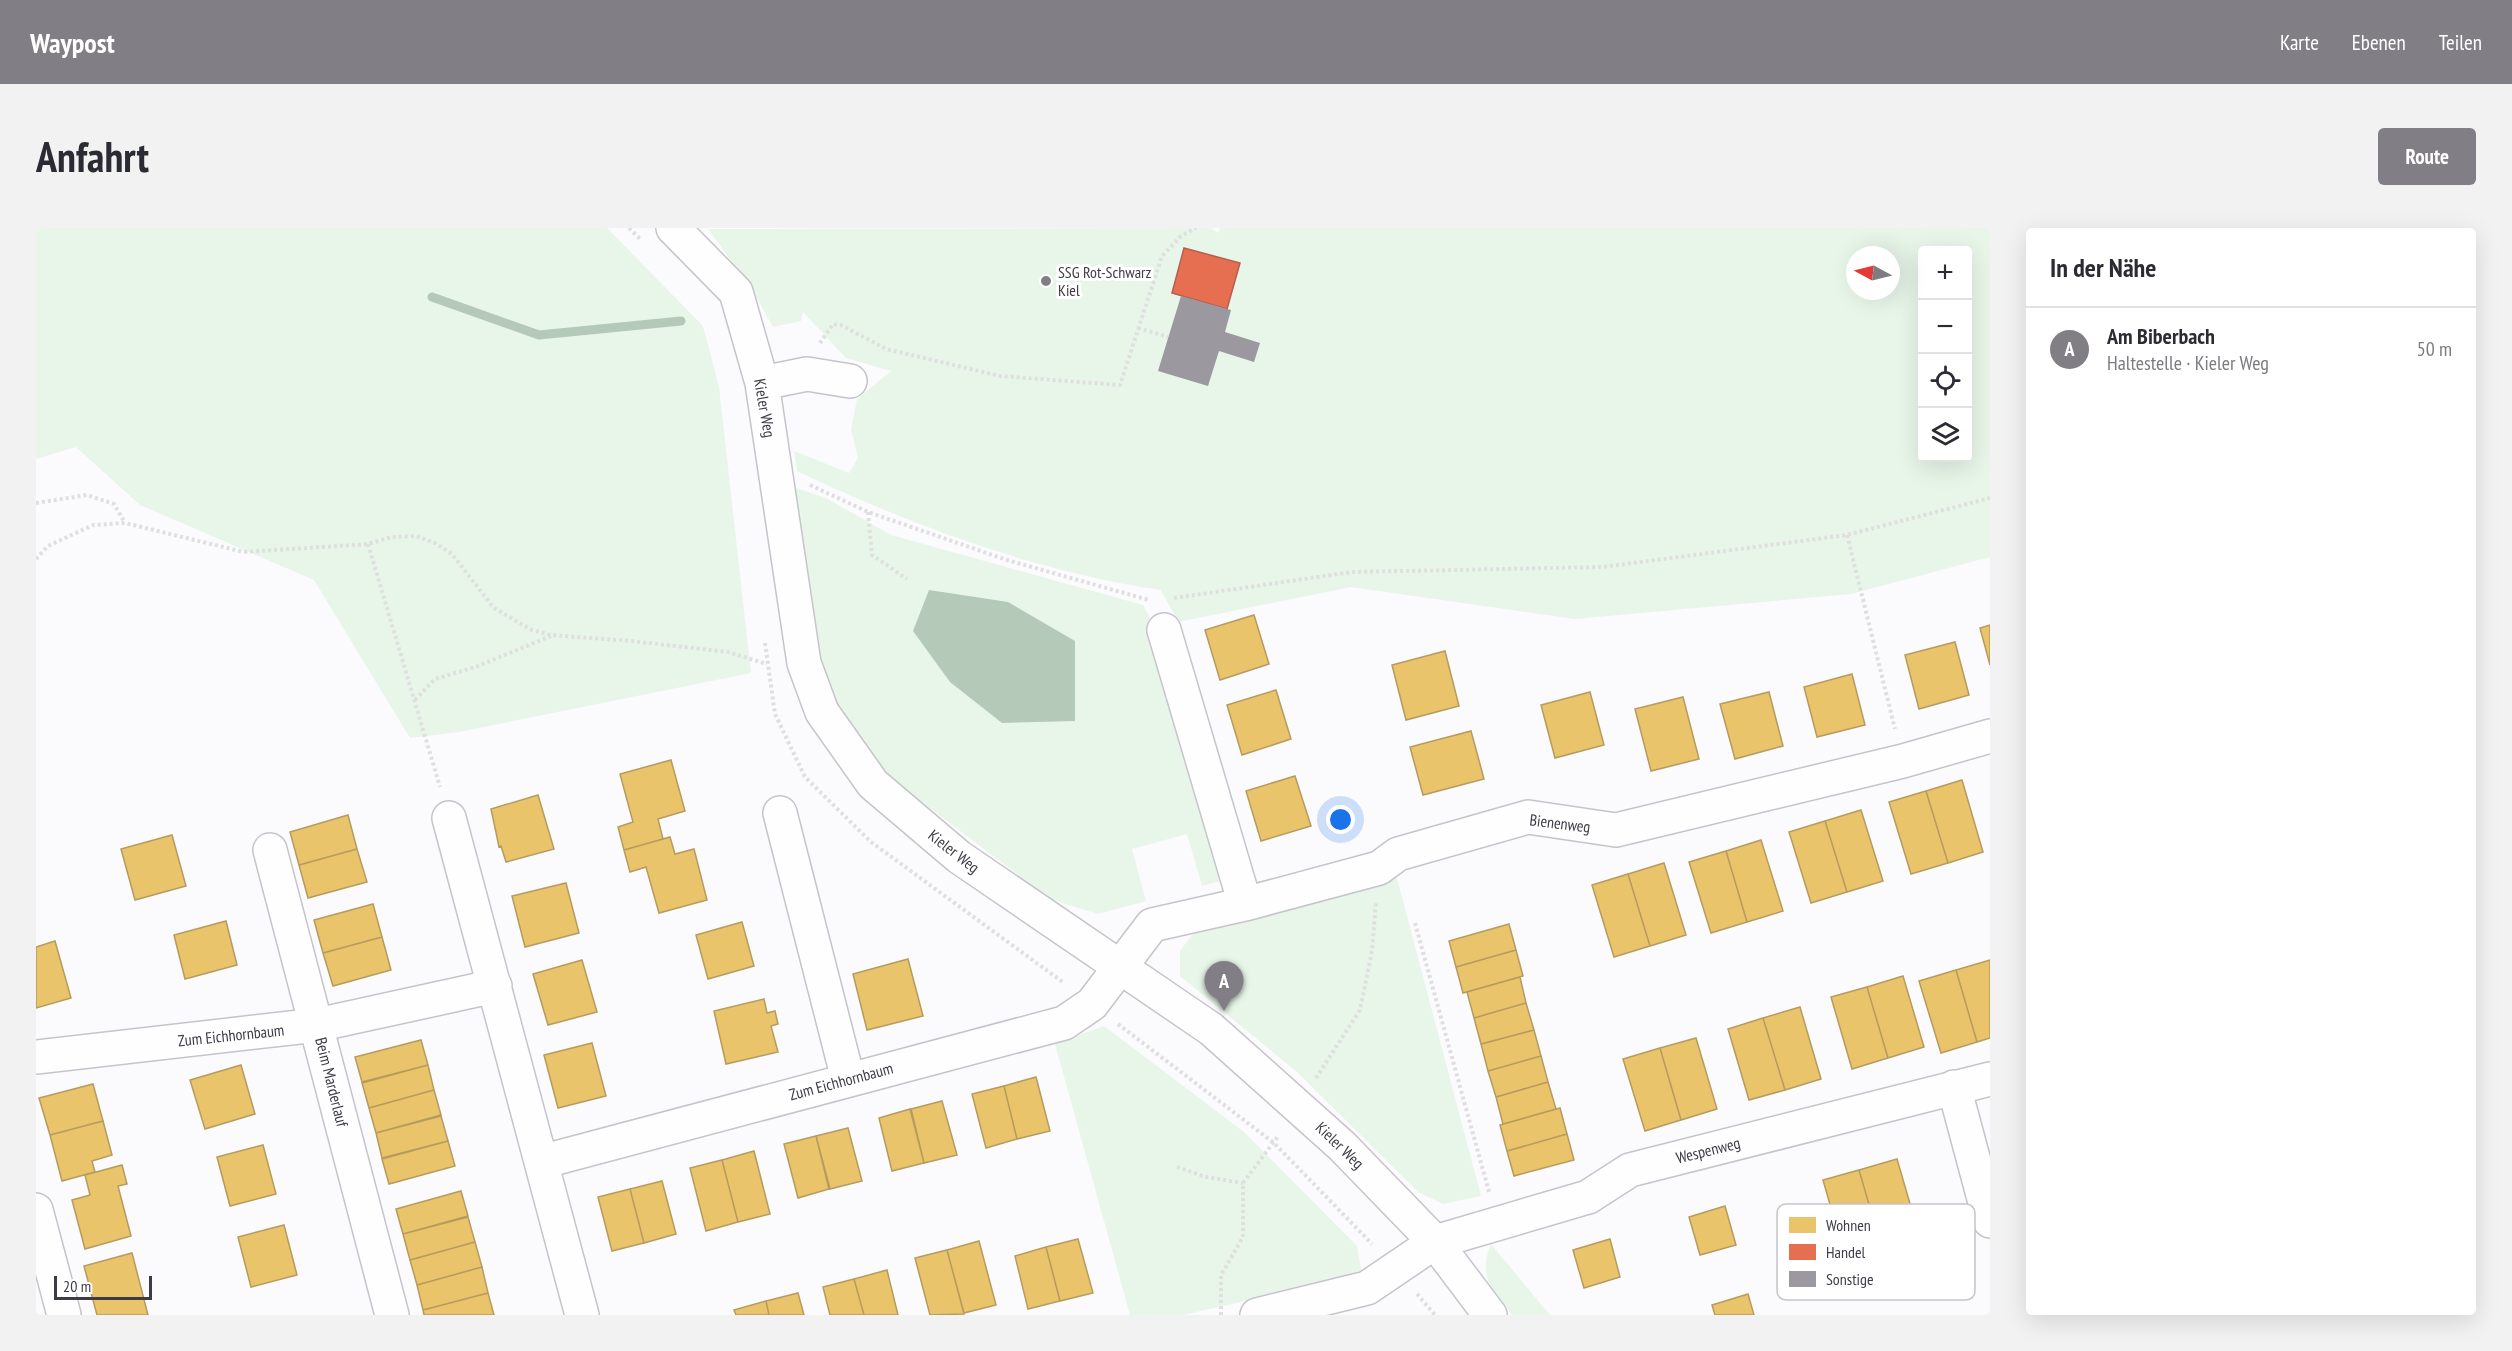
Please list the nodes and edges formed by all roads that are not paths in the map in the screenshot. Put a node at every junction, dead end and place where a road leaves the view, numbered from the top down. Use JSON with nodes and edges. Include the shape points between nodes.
{"nodes":[{"id":1,"x":673,"y":228,"type":"edge"},
{"id":2,"x":850,"y":381,"type":"dead end"},
{"id":3,"x":762,"y":383,"type":"junction"},
{"id":4,"x":1160,"y":610,"type":"road end"},
{"id":5,"x":1990,"y":736,"type":"edge"},
{"id":6,"x":780,"y":813,"type":"dead end"},
{"id":7,"x":449,"y":818,"type":"road end"},
{"id":8,"x":270,"y":850,"type":"dead end"},
{"id":9,"x":1245,"y":904,"type":"junction"},
{"id":10,"x":1120,"y":967,"type":"junction"},
{"id":11,"x":495,"y":986,"type":"junction"},
{"id":12,"x":317,"y":1025,"type":"junction"},
{"id":13,"x":36,"y":1057,"type":"edge"},
{"id":14,"x":848,"y":1079,"type":"junction"},
{"id":15,"x":1990,"y":1079,"type":"edge"},
{"id":16,"x":1954,"y":1088,"type":"junction"},
{"id":17,"x":541,"y":1162,"type":"junction"},
{"id":18,"x":36,"y":1210,"type":"edge"},
{"id":19,"x":1990,"y":1221,"type":"edge"},
{"id":20,"x":1435,"y":1242,"type":"junction"},
{"id":21,"x":64,"y":1315,"type":"edge"},
{"id":22,"x":392,"y":1315,"type":"edge"},
{"id":23,"x":582,"y":1315,"type":"edge"},
{"id":24,"x":1257,"y":1315,"type":"edge"},
{"id":25,"x":1490,"y":1315,"type":"edge"}],
"edges":[{"from":1,"to":3,"type":"street","name":"Kieler Weg","via":[[736,292]]},
{"from":2,"to":3,"type":"street","via":[[807,374]]},
{"from":3,"to":10,"type":"street","name":"Kieler Weg","via":[[804,663],[822,712],[873,784],[959,857]]},
{"from":4,"to":9,"type":"street"},
{"from":5,"to":9,"type":"street","name":"Bienenweg","via":[[1903,761],[1616,830],[1528,817],[1398,854],[1379,868]]},
{"from":6,"to":14,"type":"street"},
{"from":7,"to":11,"type":"street"},
{"from":8,"to":12,"type":"street","name":"Beim Marderlauf"},
{"from":9,"to":10,"type":"street","name":"Bienenweg","via":[[1152,925]]},
{"from":10,"to":14,"type":"street","name":"Zum Eichhornbaum","via":[[1092,1004],[1064,1023]]},
{"from":10,"to":20,"type":"street","name":"Kieler Weg","via":[[1211,1029],[1342,1146]]},
{"from":11,"to":12,"type":"street","name":"Zum Eichhornbaum"},
{"from":11,"to":17,"type":"street"},
{"from":12,"to":13,"type":"street","name":"Zum Eichhornbaum"},
{"from":12,"to":22,"type":"street","name":"Beim Marderlauf"},
{"from":14,"to":17,"type":"street","name":"Zum Eichhornbaum"},
{"from":15,"to":16,"type":"street","name":"Wespenweg"},
{"from":16,"to":19,"type":"street"},
{"from":16,"to":20,"type":"street","name":"Wespenweg","via":[[1630,1170],[1588,1197]]},
{"from":17,"to":23,"type":"street"},
{"from":18,"to":21,"type":"street"},
{"from":20,"to":24,"type":"street","name":"Wespenweg","via":[[1367,1288]]},
{"from":20,"to":25,"type":"street","name":"Kieler Weg"}]}
